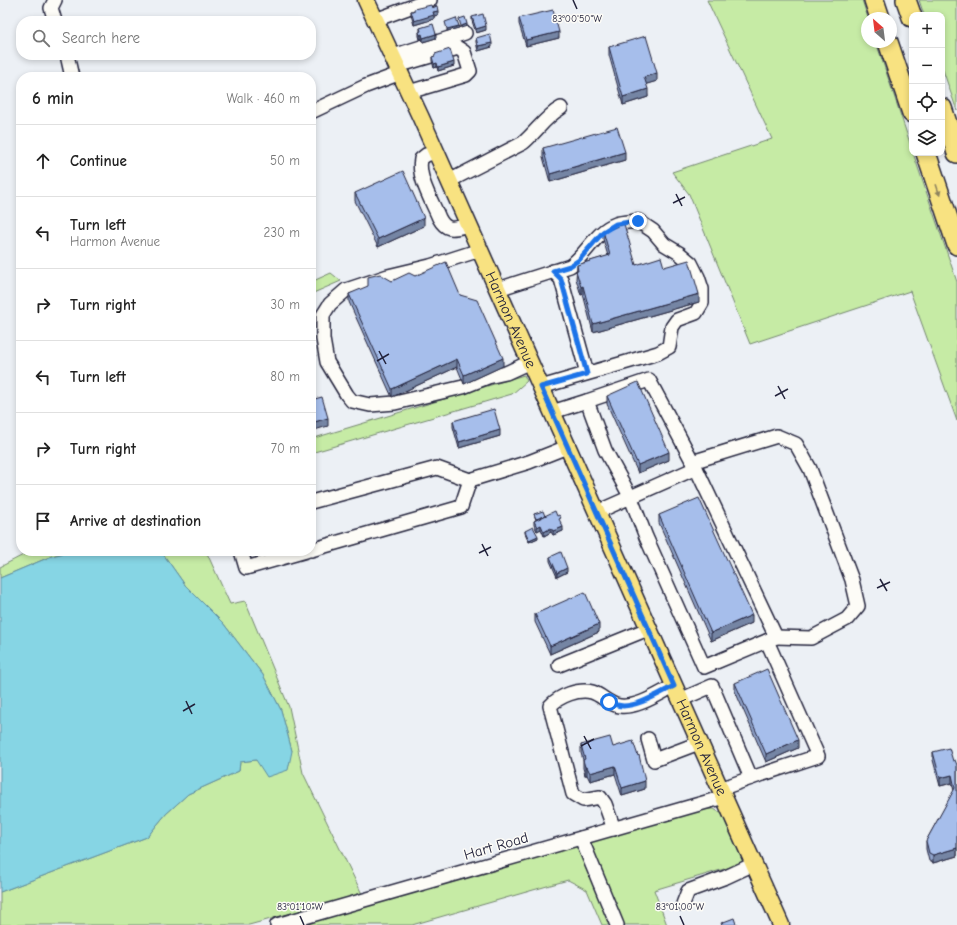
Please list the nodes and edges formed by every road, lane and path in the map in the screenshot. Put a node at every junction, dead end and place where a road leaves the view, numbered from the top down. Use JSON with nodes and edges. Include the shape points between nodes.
{"nodes":[{"id":1,"x":55,"y":0,"type":"edge"},
{"id":2,"x":366,"y":0,"type":"edge"},
{"id":3,"x":430,"y":0,"type":"edge"},
{"id":4,"x":874,"y":0,"type":"edge"},
{"id":5,"x":906,"y":0,"type":"edge"},
{"id":6,"x":878,"y":12,"type":"edge"},
{"id":7,"x":910,"y":12,"type":"edge"},
{"id":8,"x":53,"y":16,"type":"edge"},
{"id":9,"x":375,"y":20,"type":"junction"},
{"id":10,"x":465,"y":33,"type":"dead end"},
{"id":11,"x":890,"y":48,"type":"edge"},
{"id":12,"x":67,"y":60,"type":"edge"},
{"id":13,"x":397,"y":65,"type":"junction"},
{"id":14,"x":71,"y":72,"type":"edge"},
{"id":15,"x":409,"y":92,"type":"junction"},
{"id":16,"x":909,"y":104,"type":"edge"},
{"id":17,"x":561,"y":108,"type":"dead end"},
{"id":18,"x":316,"y":110,"type":"edge"},
{"id":19,"x":945,"y":117,"type":"edge"},
{"id":20,"x":436,"y":152,"type":"junction"},
{"id":21,"x":957,"y":153,"type":"edge"},
{"id":22,"x":927,"y":156,"type":"edge"},
{"id":23,"x":449,"y":181,"type":"junction"},
{"id":24,"x":469,"y":225,"type":"junction"},
{"id":25,"x":957,"y":246,"type":"edge"},
{"id":26,"x":480,"y":250,"type":"junction"},
{"id":27,"x":553,"y":271,"type":"junction"},
{"id":28,"x":498,"y":289,"type":"junction"},
{"id":29,"x":530,"y":362,"type":"junction"},
{"id":30,"x":587,"y":374,"type":"junction"},
{"id":31,"x":541,"y":387,"type":"junction"},
{"id":32,"x":587,"y":401,"type":"junction"},
{"id":33,"x":552,"y":412,"type":"junction"},
{"id":34,"x":568,"y":446,"type":"junction"},
{"id":35,"x":694,"y":465,"type":"junction"},
{"id":36,"x":470,"y":480,"type":"junction"},
{"id":37,"x":631,"y":498,"type":"junction"},
{"id":38,"x":316,"y":501,"type":"edge"},
{"id":39,"x":597,"y":512,"type":"junction"},
{"id":40,"x":316,"y":549,"type":"edge"},
{"id":41,"x":242,"y":556,"type":"edge"},
{"id":42,"x":288,"y":556,"type":"edge"},
{"id":43,"x":648,"y":629,"type":"junction"},
{"id":44,"x":772,"y":639,"type":"junction"},
{"id":45,"x":559,"y":665,"type":"dead end"},
{"id":46,"x":704,"y":667,"type":"junction"},
{"id":47,"x":712,"y":686,"type":"junction"},
{"id":48,"x":677,"y":693,"type":"junction"},
{"id":49,"x":648,"y":739,"type":"dead end"},
{"id":50,"x":700,"y":743,"type":"junction"},
{"id":51,"x":751,"y":778,"type":"junction"},
{"id":52,"x":722,"y":793,"type":"junction"},
{"id":53,"x":614,"y":829,"type":"junction"},
{"id":54,"x":581,"y":838,"type":"junction"},
{"id":55,"x":754,"y":864,"type":"junction"},
{"id":56,"x":683,"y":904,"type":"dead end"},
{"id":57,"x":277,"y":925,"type":"edge"},
{"id":58,"x":617,"y":925,"type":"edge"},
{"id":59,"x":781,"y":925,"type":"edge"}],
"edges":[{"from":1,"to":8,"type":"street","via":[[51,8]]},
{"from":2,"to":9,"type":"main road","name":"Harmon Avenue"},
{"from":3,"to":9,"type":"street"},
{"from":4,"to":6,"type":"highway"},
{"from":5,"to":7,"type":"highway"},
{"from":9,"to":13,"type":"main road","name":"Harmon Avenue"},
{"from":10,"to":13,"type":"street"},
{"from":11,"to":16,"type":"highway"},
{"from":12,"to":14,"type":"street"},
{"from":13,"to":15,"type":"main road","name":"Harmon Avenue"},
{"from":13,"to":15,"type":"street","via":[[447,50],[458,48],[464,52],[470,71],[466,75]]},
{"from":13,"to":18,"type":"street","via":[[366,86]]},
{"from":15,"to":20,"type":"main road","name":"Harmon Avenue"},
{"from":17,"to":23,"type":"street","via":[[523,143]]},
{"from":19,"to":21,"type":"highway"},
{"from":20,"to":23,"type":"main road","name":"Harmon Avenue"},
{"from":20,"to":24,"type":"street","via":[[421,159],[420,166],[439,218],[447,228]]},
{"from":22,"to":25,"type":"highway","one_way":true},
{"from":23,"to":24,"type":"main road","name":"Harmon Avenue"},
{"from":24,"to":26,"type":"main road","name":"Harmon Avenue"},
{"from":26,"to":28,"type":"main road","name":"Harmon Avenue"},
{"from":26,"to":29,"type":"street","via":[[346,290],[330,304],[323,315],[326,362],[352,401],[370,405],[395,403],[463,387]]},
{"from":27,"to":28,"type":"street"},
{"from":27,"to":30,"type":"street","via":[[561,279]]},
{"from":27,"to":30,"type":"street","via":[[570,266],[579,260],[599,236],[616,224],[638,221],[654,231],[664,244],[690,263],[702,289],[702,303],[696,313],[677,320],[672,327],[669,347],[658,353]]},
{"from":28,"to":29,"type":"main road","name":"Harmon Avenue"},
{"from":29,"to":31,"type":"main road","name":"Harmon Avenue"},
{"from":30,"to":31,"type":"street"},
{"from":31,"to":33,"type":"main road","name":"Harmon Avenue"},
{"from":32,"to":33,"type":"street"},
{"from":32,"to":35,"type":"street","via":[[649,380]]},
{"from":32,"to":37,"type":"street","via":[[605,450]]},
{"from":33,"to":34,"type":"main road","name":"Harmon Avenue"},
{"from":34,"to":36,"type":"street","via":[[529,462]]},
{"from":34,"to":39,"type":"main road","name":"Harmon Avenue"},
{"from":35,"to":37,"type":"street"},
{"from":35,"to":44,"type":"street"},
{"from":35,"to":44,"type":"street","via":[[777,436],[796,444],[810,469],[852,580],[858,606],[847,619],[811,638]]},
{"from":36,"to":38,"type":"street","via":[[437,468]]},
{"from":36,"to":40,"type":"street","via":[[461,508]]},
{"from":37,"to":39,"type":"street"},
{"from":37,"to":46,"type":"street"},
{"from":39,"to":43,"type":"main road","name":"Harmon Avenue"},
{"from":41,"to":42,"type":"street","via":[[246,568]]},
{"from":43,"to":45,"type":"street"},
{"from":43,"to":48,"type":"main road","name":"Harmon Avenue"},
{"from":44,"to":46,"type":"street"},
{"from":44,"to":51,"type":"street","name":"Hart Road","via":[[818,756]]},
{"from":46,"to":47,"type":"street"},
{"from":47,"to":48,"type":"street"},
{"from":47,"to":51,"type":"street"},
{"from":48,"to":50,"type":"main road","name":"Harmon Avenue"},
{"from":48,"to":53,"type":"street","via":[[656,696],[632,705],[618,706],[593,692],[580,691],[555,700],[550,706],[573,794],[583,800],[600,797]]},
{"from":49,"to":50,"type":"street","via":[[654,760]]},
{"from":50,"to":52,"type":"main road","name":"Harmon Avenue"},
{"from":51,"to":52,"type":"street","name":"Hart Road"},
{"from":52,"to":53,"type":"street","name":"Hart Road"},
{"from":52,"to":55,"type":"main road","name":"Harmon Avenue"},
{"from":53,"to":54,"type":"street","name":"Hart Road"},
{"from":54,"to":57,"type":"street","name":"Hart Road"},
{"from":54,"to":58,"type":"street"},
{"from":55,"to":56,"type":"street","via":[[688,891]]},
{"from":55,"to":59,"type":"main road","name":"Harmon Avenue"}]}
